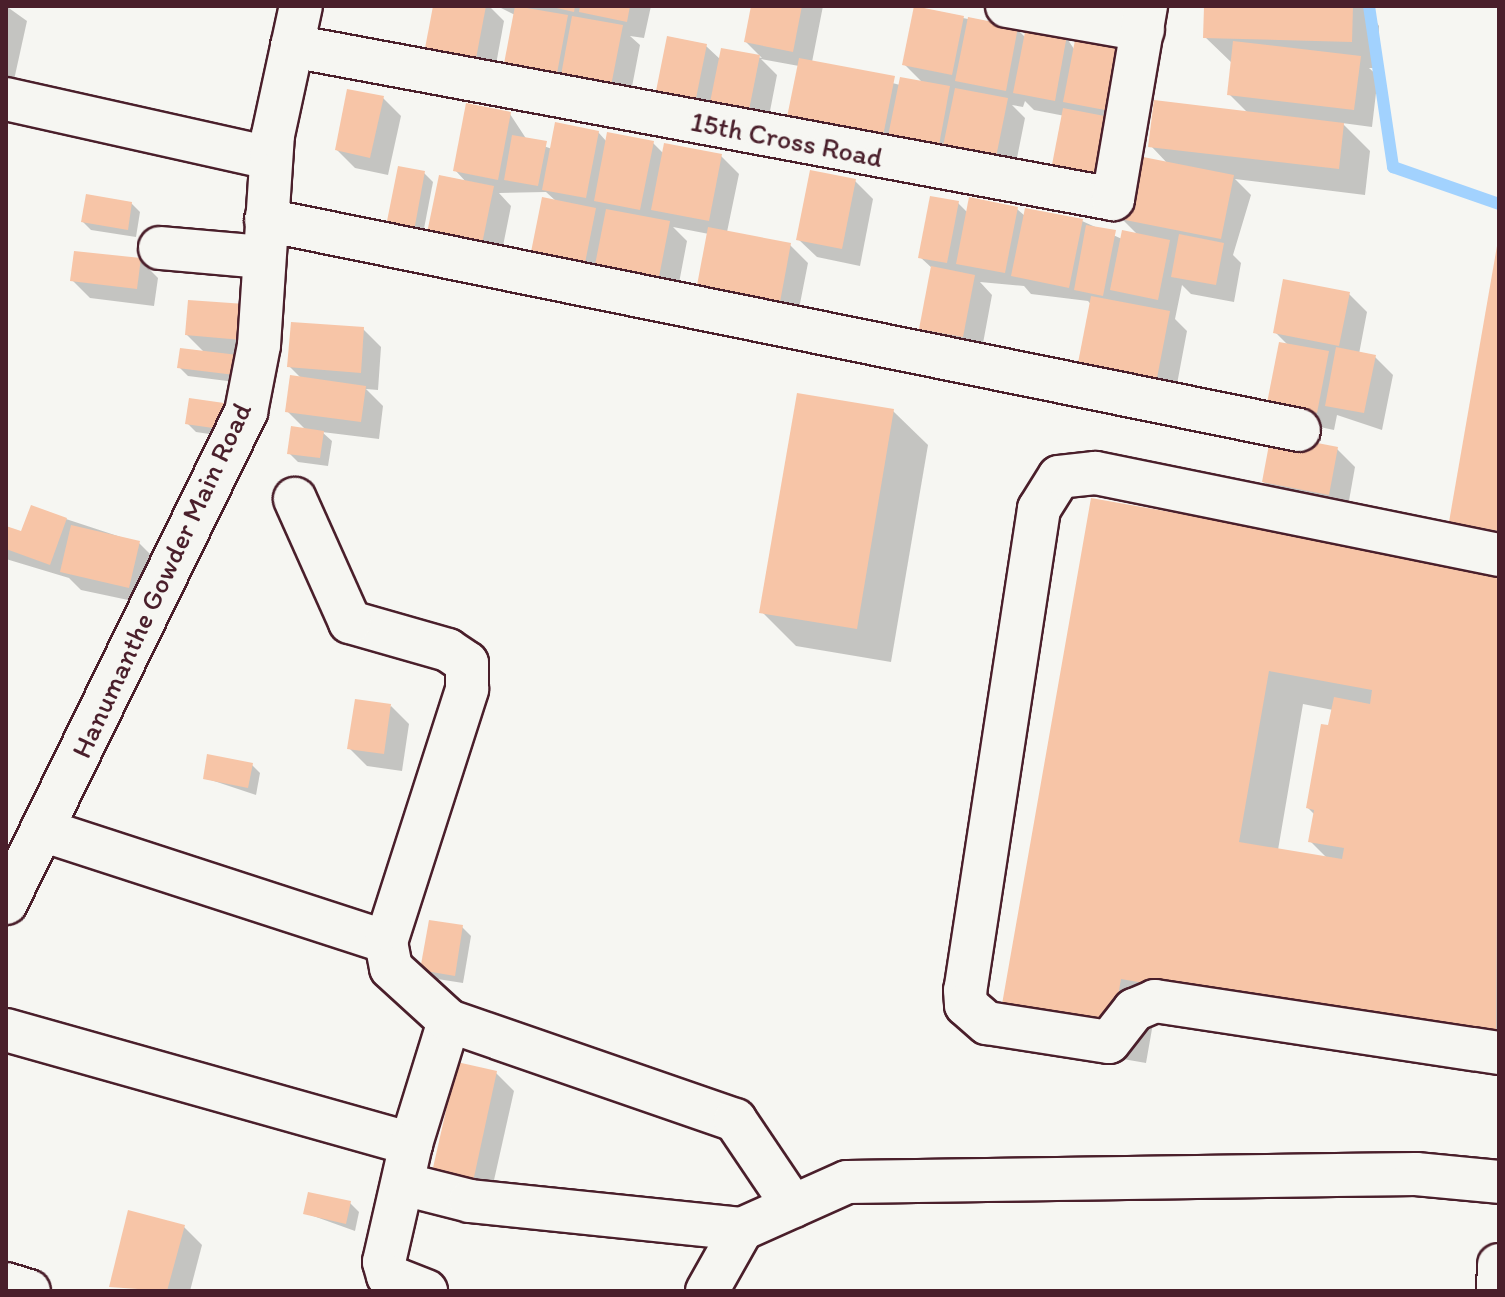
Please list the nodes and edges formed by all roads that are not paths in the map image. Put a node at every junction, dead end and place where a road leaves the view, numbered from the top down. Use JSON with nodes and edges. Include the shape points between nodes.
{"nodes":[{"id":1,"x":1007,"y":6,"type":"edge"},
{"id":2,"x":1145,"y":18,"type":"edge"},
{"id":3,"x":296,"y":26,"type":"edge"},
{"id":4,"x":6,"y":99,"type":"edge"},
{"id":5,"x":270,"y":158,"type":"junction"},
{"id":6,"x":264,"y":238,"type":"junction"},
{"id":7,"x":160,"y":248,"type":"dead end"},
{"id":8,"x":1299,"y":430,"type":"dead end"},
{"id":9,"x":295,"y":499,"type":"dead end"},
{"id":10,"x":1499,"y":555,"type":"edge"},
{"id":11,"x":42,"y":830,"type":"junction"},
{"id":12,"x":6,"y":903,"type":"edge"},
{"id":13,"x":386,"y":942,"type":"junction"},
{"id":14,"x":449,"y":1021,"type":"junction"},
{"id":15,"x":6,"y":1030,"type":"edge"},
{"id":16,"x":1499,"y":1053,"type":"edge"},
{"id":17,"x":407,"y":1164,"type":"junction"},
{"id":18,"x":1499,"y":1182,"type":"edge"},
{"id":19,"x":793,"y":1206,"type":"junction"},
{"id":20,"x":742,"y":1229,"type":"junction"},
{"id":21,"x":1499,"y":1265,"type":"edge"},
{"id":22,"x":6,"y":1284,"type":"edge"},
{"id":23,"x":29,"y":1291,"type":"edge"},
{"id":24,"x":426,"y":1291,"type":"edge"},
{"id":25,"x":707,"y":1291,"type":"edge"},
{"id":26,"x":1498,"y":1291,"type":"edge"}],
"edges":[{"from":1,"to":2,"type":"street"},
{"from":2,"to":3,"type":"street","name":"15th Cross Road","via":[[1113,199]]},
{"from":3,"to":5,"type":"street","name":"Hanumanthe Gowder Main Road"},
{"from":4,"to":5,"type":"street"},
{"from":5,"to":6,"type":"street","name":"Hanumanthe Gowder Main Road"},
{"from":6,"to":7,"type":"street"},
{"from":6,"to":8,"type":"street"},
{"from":6,"to":11,"type":"street","name":"Hanumanthe Gowder Main Road","via":[[259,345],[246,412]]},
{"from":9,"to":13,"type":"street","via":[[350,622],[448,650],[467,663],[467,689]]},
{"from":10,"to":16,"type":"street","via":[[1095,473],[1059,477],[1039,509],[965,990],[966,1005],[987,1023],[1109,1042],[1134,1010],[1155,1001]]},
{"from":11,"to":12,"type":"street","name":"Hanumanthe Gowder Main Road"},
{"from":11,"to":13,"type":"street"},
{"from":13,"to":14,"type":"street","via":[[391,968]]},
{"from":14,"to":17,"type":"street"},
{"from":14,"to":19,"type":"street","via":[[735,1120]]},
{"from":15,"to":17,"type":"street"},
{"from":17,"to":20,"type":"street","via":[[470,1201]]},
{"from":17,"to":24,"type":"street","via":[[384,1262],[388,1276]]},
{"from":18,"to":19,"type":"street","via":[[1416,1174],[847,1182]]},
{"from":19,"to":20,"type":"street"},
{"from":20,"to":25,"type":"street"},
{"from":21,"to":26,"type":"street"},
{"from":22,"to":23,"type":"street"}]}
